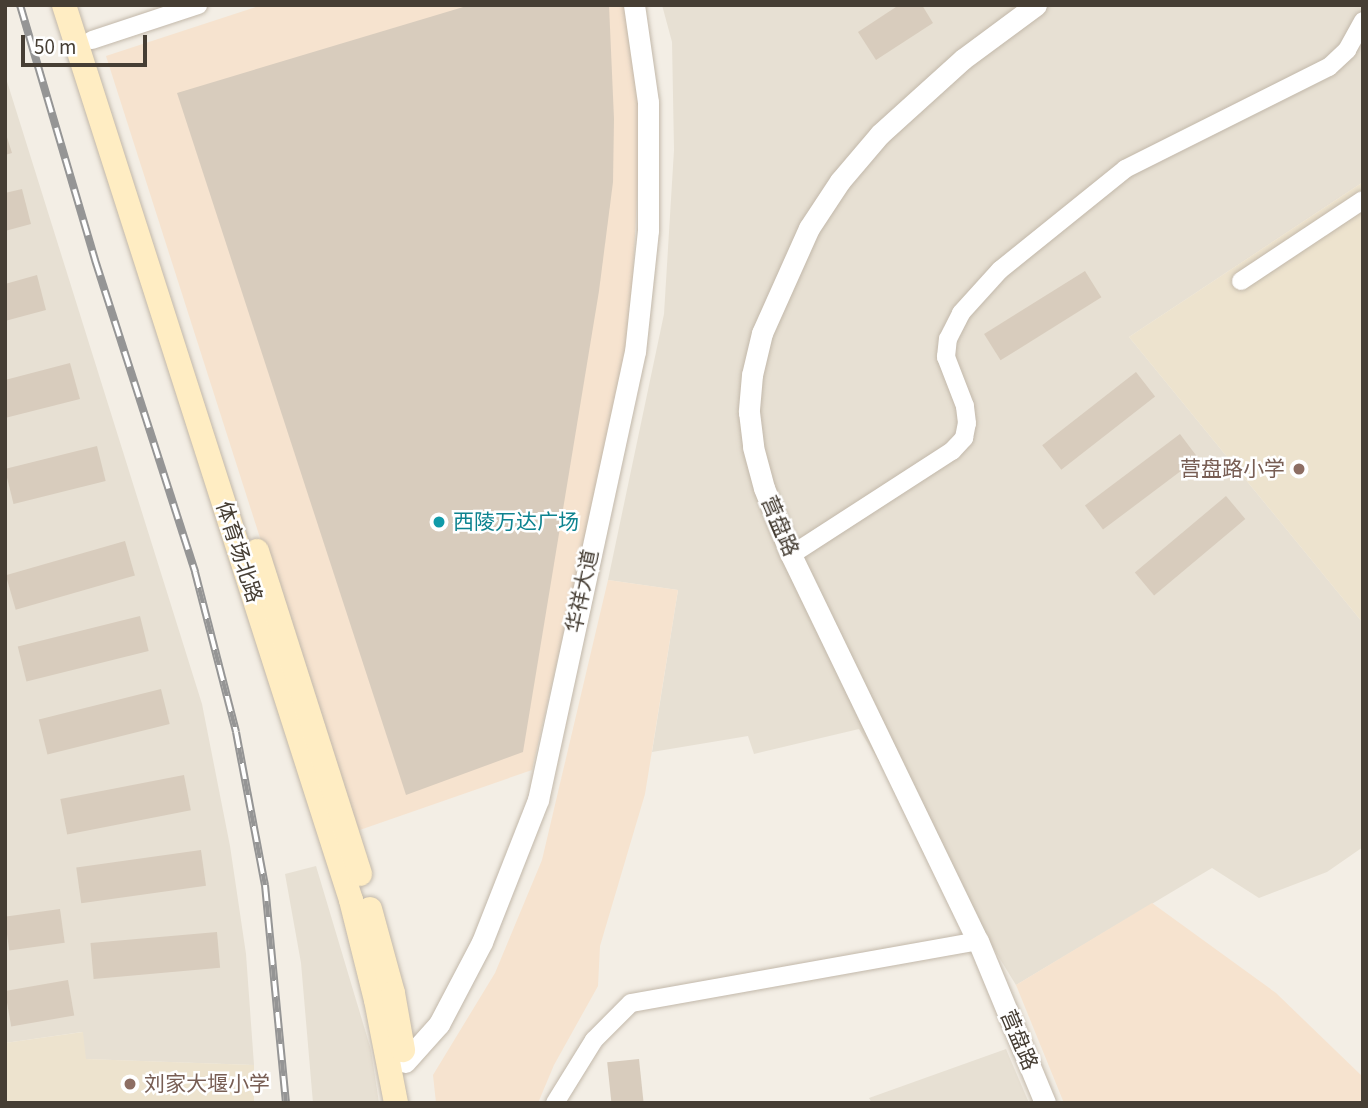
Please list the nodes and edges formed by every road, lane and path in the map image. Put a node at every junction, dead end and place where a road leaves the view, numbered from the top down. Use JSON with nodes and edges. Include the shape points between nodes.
{"nodes":[{"id":1,"x":64,"y":5,"type":"edge"},
{"id":2,"x":81,"y":5,"type":"edge"},
{"id":3,"x":198,"y":5,"type":"edge"},
{"id":4,"x":634,"y":5,"type":"edge"},
{"id":5,"x":1036,"y":5,"type":"edge"},
{"id":6,"x":1363,"y":22,"type":"edge"},
{"id":7,"x":92,"y":40,"type":"junction"},
{"id":8,"x":1363,"y":200,"type":"edge"},
{"id":9,"x":1241,"y":281,"type":"dead end"},
{"id":10,"x":791,"y":555,"type":"junction"},
{"id":11,"x":978,"y":942,"type":"junction"},
{"id":12,"x":405,"y":1062,"type":"junction"},
{"id":13,"x":396,"y":1103,"type":"edge"},
{"id":14,"x":411,"y":1103,"type":"edge"},
{"id":15,"x":555,"y":1103,"type":"edge"},
{"id":16,"x":1045,"y":1103,"type":"edge"}],
"edges":[{"from":1,"to":13,"type":"main road","name":"体育场北路","via":[[351,900]]},
{"from":2,"to":7,"type":"main road","name":"体育场北路"},
{"from":3,"to":7,"type":"street"},
{"from":4,"to":12,"type":"street","name":"华祥大道","via":[[648,102],[648,230],[635,352],[538,800],[482,942],[439,1024]]},
{"from":5,"to":10,"type":"street","name":"营盘路","via":[[963,59],[880,134],[809,228],[762,332],[749,412],[753,447]]},
{"from":6,"to":10,"type":"street","via":[[1348,50],[1329,67],[1125,169],[1000,270],[961,313],[948,338],[946,357],[965,406],[964,438],[952,451]]},
{"from":7,"to":12,"type":"main road","name":"体育场北路","via":[[348,833],[393,993]]},
{"from":8,"to":9,"type":"street"},
{"from":10,"to":11,"type":"street","name":"营盘路"},
{"from":11,"to":15,"type":"street","via":[[631,1003],[594,1040]]},
{"from":11,"to":16,"type":"street","name":"营盘路"},
{"from":12,"to":14,"type":"main road","name":"体育场北路"}]}
